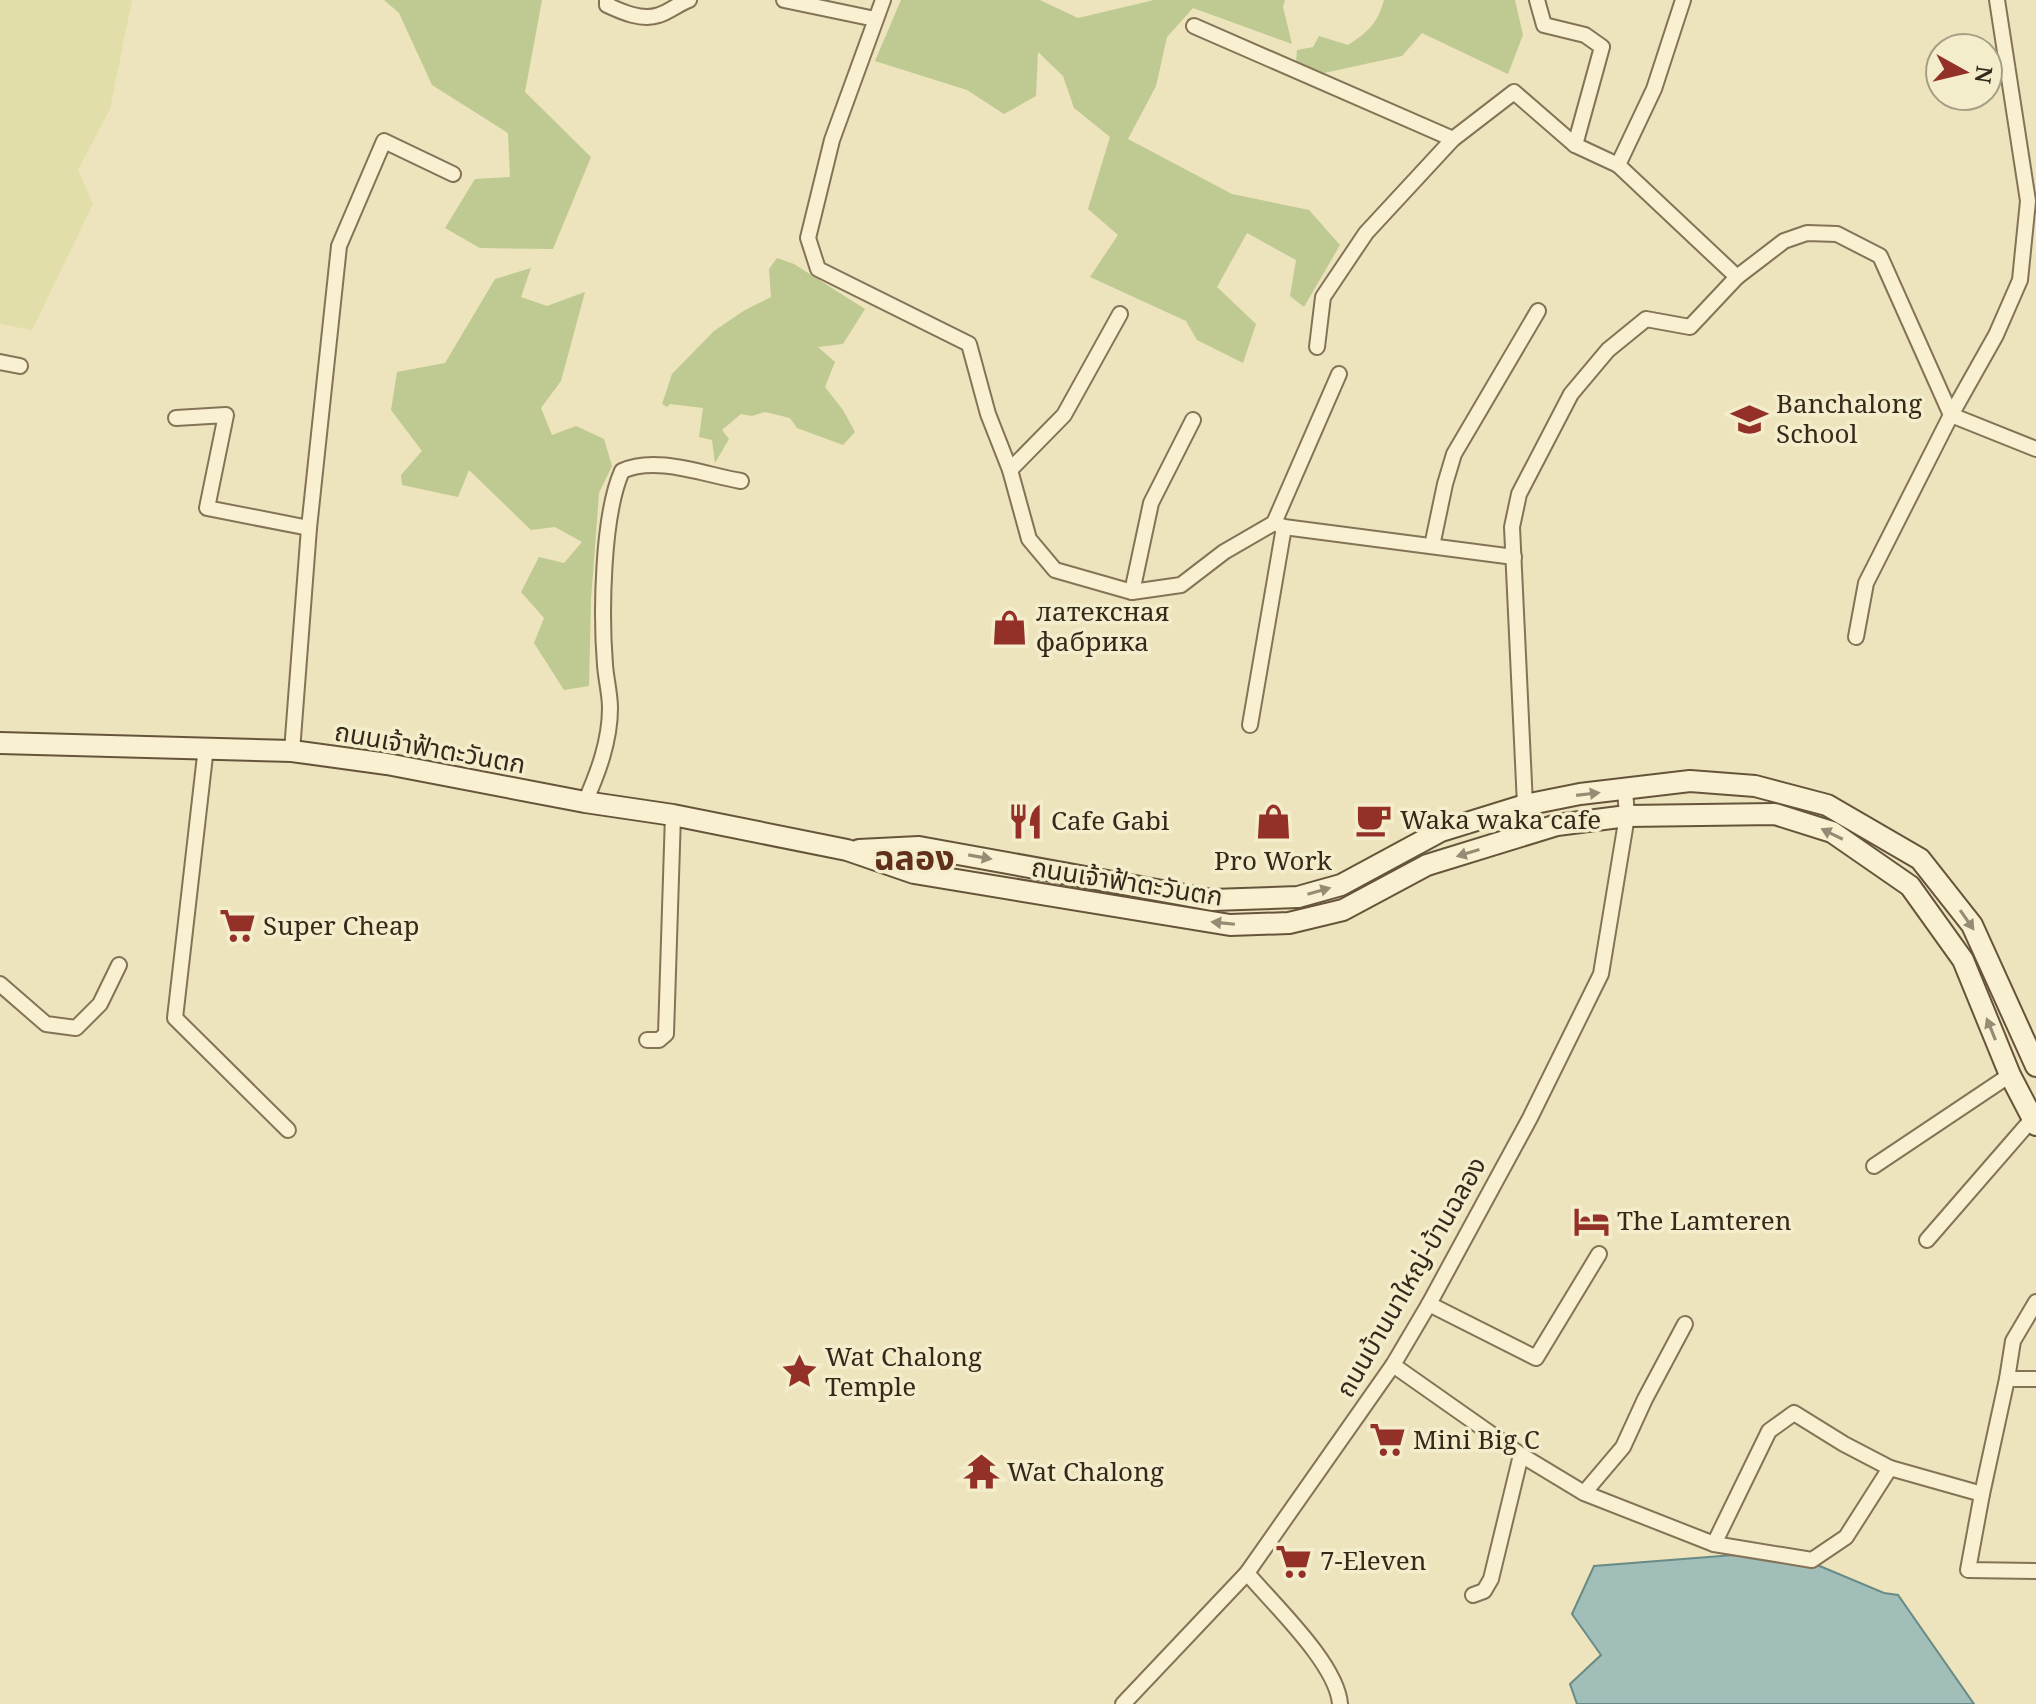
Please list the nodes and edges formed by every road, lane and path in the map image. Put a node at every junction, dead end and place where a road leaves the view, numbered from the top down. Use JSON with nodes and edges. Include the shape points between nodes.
{"nodes":[{"id":1,"x":607,"y":0,"type":"edge"},
{"id":2,"x":689,"y":0,"type":"edge"},
{"id":3,"x":784,"y":0,"type":"edge"},
{"id":4,"x":883,"y":0,"type":"edge"},
{"id":5,"x":1537,"y":0,"type":"edge"},
{"id":6,"x":1683,"y":0,"type":"edge"},
{"id":7,"x":1997,"y":0,"type":"edge"},
{"id":8,"x":875,"y":19,"type":"junction"},
{"id":9,"x":1194,"y":26,"type":"dead end"},
{"id":10,"x":1453,"y":139,"type":"junction"},
{"id":11,"x":1575,"y":145,"type":"junction"},
{"id":12,"x":1618,"y":165,"type":"junction"},
{"id":13,"x":453,"y":174,"type":"dead end"},
{"id":14,"x":1737,"y":277,"type":"junction"},
{"id":15,"x":1538,"y":311,"type":"dead end"},
{"id":16,"x":1120,"y":314,"type":"dead end"},
{"id":17,"x":1317,"y":347,"type":"dead end"},
{"id":18,"x":0,"y":362,"type":"edge"},
{"id":19,"x":20,"y":366,"type":"dead end"},
{"id":20,"x":1339,"y":374,"type":"dead end"},
{"id":21,"x":1951,"y":415,"type":"junction"},
{"id":22,"x":176,"y":418,"type":"dead end"},
{"id":23,"x":1193,"y":420,"type":"dead end"},
{"id":24,"x":2036,"y":449,"type":"edge"},
{"id":25,"x":1010,"y":470,"type":"junction"},
{"id":26,"x":741,"y":481,"type":"dead end"},
{"id":27,"x":1279,"y":525,"type":"junction"},
{"id":28,"x":309,"y":528,"type":"junction"},
{"id":29,"x":1432,"y":546,"type":"junction"},
{"id":30,"x":1514,"y":557,"type":"junction"},
{"id":31,"x":1132,"y":592,"type":"junction"},
{"id":32,"x":1856,"y":637,"type":"dead end"},
{"id":33,"x":1250,"y":725,"type":"dead end"},
{"id":34,"x":0,"y":743,"type":"edge"},
{"id":35,"x":206,"y":747,"type":"junction"},
{"id":36,"x":292,"y":751,"type":"junction"},
{"id":37,"x":1625,"y":790,"type":"junction"},
{"id":38,"x":585,"y":802,"type":"junction"},
{"id":39,"x":1525,"y":805,"type":"junction"},
{"id":40,"x":673,"y":815,"type":"junction"},
{"id":41,"x":1627,"y":816,"type":"junction"},
{"id":42,"x":847,"y":850,"type":"junction"},
{"id":43,"x":1048,"y":868,"type":"junction"},
{"id":44,"x":1103,"y":879,"type":"junction"},
{"id":45,"x":1039,"y":895,"type":"junction"},
{"id":46,"x":1095,"y":903,"type":"junction"},
{"id":47,"x":119,"y":965,"type":"dead end"},
{"id":48,"x":0,"y":984,"type":"edge"},
{"id":49,"x":647,"y":1040,"type":"dead end"},
{"id":50,"x":2036,"y":1066,"type":"edge"},
{"id":51,"x":2010,"y":1075,"type":"junction"},
{"id":52,"x":2034,"y":1122,"type":"edge"},
{"id":53,"x":288,"y":1130,"type":"dead end"},
{"id":54,"x":1874,"y":1166,"type":"dead end"},
{"id":55,"x":1927,"y":1240,"type":"dead end"},
{"id":56,"x":1599,"y":1254,"type":"dead end"},
{"id":57,"x":2036,"y":1302,"type":"edge"},
{"id":58,"x":1429,"y":1304,"type":"junction"},
{"id":59,"x":1685,"y":1324,"type":"dead end"},
{"id":60,"x":1393,"y":1365,"type":"junction"},
{"id":61,"x":2007,"y":1379,"type":"junction"},
{"id":62,"x":2036,"y":1379,"type":"edge"},
{"id":63,"x":1521,"y":1455,"type":"junction"},
{"id":64,"x":1890,"y":1468,"type":"junction"},
{"id":65,"x":1584,"y":1493,"type":"junction"},
{"id":66,"x":1982,"y":1494,"type":"junction"},
{"id":67,"x":1714,"y":1544,"type":"junction"},
{"id":68,"x":2036,"y":1571,"type":"edge"},
{"id":69,"x":1247,"y":1573,"type":"junction"},
{"id":70,"x":1473,"y":1595,"type":"dead end"},
{"id":71,"x":1123,"y":1704,"type":"edge"},
{"id":72,"x":1340,"y":1704,"type":"edge"}],
"edges":[{"from":1,"to":2,"type":"street","via":[[625,14],[646,17]]},
{"from":3,"to":8,"type":"street"},
{"from":4,"to":8,"type":"street"},
{"from":5,"to":11,"type":"street","via":[[1544,25],[1585,35],[1602,47]]},
{"from":6,"to":12,"type":"street","via":[[1654,89]]},
{"from":7,"to":21,"type":"street","via":[[2028,201],[2020,280]]},
{"from":8,"to":25,"type":"street","via":[[832,140],[808,238],[818,269],[969,344]]},
{"from":9,"to":10,"type":"street"},
{"from":10,"to":11,"type":"street","via":[[1514,92]]},
{"from":10,"to":17,"type":"street","via":[[1366,233],[1323,297]]},
{"from":11,"to":12,"type":"street"},
{"from":12,"to":14,"type":"street"},
{"from":13,"to":28,"type":"street","via":[[384,141],[339,246]]},
{"from":14,"to":21,"type":"street","via":[[1784,241],[1807,233],[1837,234],[1880,256]]},
{"from":14,"to":30,"type":"street","via":[[1690,327],[1646,319],[1608,350],[1571,394],[1519,494],[1512,527]]},
{"from":15,"to":29,"type":"street","via":[[1454,454]]},
{"from":16,"to":25,"type":"street","via":[[1064,415]]},
{"from":18,"to":19,"type":"street"},
{"from":20,"to":27,"type":"street"},
{"from":21,"to":24,"type":"street"},
{"from":21,"to":32,"type":"street","via":[[1866,583]]},
{"from":22,"to":28,"type":"street","via":[[226,415],[207,508]]},
{"from":23,"to":31,"type":"street","via":[[1151,503]]},
{"from":25,"to":31,"type":"street","via":[[1029,539],[1055,570]]},
{"from":26,"to":38,"type":"street","via":[[652,464],[622,471],[607,537],[605,662],[610,710],[600,769]]},
{"from":27,"to":29,"type":"street"},
{"from":27,"to":31,"type":"street","via":[[1224,552],[1181,585]]},
{"from":27,"to":33,"type":"street"},
{"from":28,"to":36,"type":"street"},
{"from":29,"to":30,"type":"street"},
{"from":30,"to":39,"type":"street"},
{"from":34,"to":35,"type":"main road","name":"ถนนเจ้าฟ้าตะวันตก"},
{"from":35,"to":36,"type":"main road","name":"ถนนเจ้าฟ้าตะวันตก"},
{"from":35,"to":53,"type":"street","via":[[175,1018]]},
{"from":36,"to":38,"type":"main road","name":"ถนนเจ้าฟ้าตะวันตก"},
{"from":39,"to":37,"type":"main road","name":"ถนนเจ้าฟ้าตะวันตก","one_way":true},
{"from":37,"to":41,"type":"street","name":"ถนนบ้านนาใหญ่-บ้านฉลอง"},
{"from":37,"to":50,"type":"main road","name":"ถนนเจ้าฟ้าตะวันตก","one_way":true,"via":[[1690,781],[1755,786],[1827,805],[1920,859],[1972,925]]},
{"from":38,"to":40,"type":"main road","name":"ถนนเจ้าฟ้าตะวันตก"},
{"from":44,"to":39,"type":"main road","name":"ถนนเจ้าฟ้าตะวันตก","one_way":true,"via":[[1212,900],[1298,897],[1341,885],[1441,831]]},
{"from":40,"to":42,"type":"main road","name":"ถนนเจ้าฟ้าตะวันตก"},
{"from":40,"to":49,"type":"street","via":[[666,1034]]},
{"from":41,"to":46,"type":"main road","name":"ถนนเจ้าฟ้าตะวันตก","one_way":true,"via":[[1557,825],[1427,865],[1343,910],[1289,923],[1230,925]]},
{"from":51,"to":41,"type":"main road","name":"ถนนเจ้าฟ้าตะวันตก","one_way":true,"via":[[1963,960],[1910,886],[1832,832],[1775,814]]},
{"from":41,"to":58,"type":"street","name":"ถนนบ้านนาใหญ่-บ้านฉลอง","via":[[1601,974]]},
{"from":42,"to":43,"type":"main road","name":"ถนนเจ้าฟ้าตะวันตก","one_way":true,"via":[[919,847]]},
{"from":42,"to":45,"type":"main road","name":"ถนนเจ้าฟ้าตะวันตก","via":[[914,873]]},
{"from":43,"to":44,"type":"main road","name":"ถนนเจ้าฟ้าตะวันตก"},
{"from":43,"to":45,"type":"main road"},
{"from":44,"to":46,"type":"main road"},
{"from":45,"to":46,"type":"main road","name":"ถนนเจ้าฟ้าตะวันตก"},
{"from":47,"to":48,"type":"street","via":[[100,1004],[76,1028],[46,1024]]},
{"from":51,"to":52,"type":"main road","name":"ถนนเจ้าฟ้าตะวันตก"},
{"from":51,"to":54,"type":"street"},
{"from":52,"to":55,"type":"street"},
{"from":56,"to":58,"type":"street","via":[[1536,1358]]},
{"from":57,"to":61,"type":"street","via":[[2013,1341]]},
{"from":58,"to":60,"type":"street","name":"ถนนบ้านนาใหญ่-บ้านฉลอง"},
{"from":59,"to":65,"type":"street","via":[[1623,1447]]},
{"from":60,"to":63,"type":"street"},
{"from":60,"to":69,"type":"street","name":"ถนนบ้านนาใหญ่-บ้านฉลอง"},
{"from":61,"to":62,"type":"street"},
{"from":61,"to":66,"type":"street"},
{"from":63,"to":65,"type":"street"},
{"from":63,"to":70,"type":"street","via":[[1491,1579],[1484,1591]]},
{"from":64,"to":66,"type":"street"},
{"from":64,"to":67,"type":"street","via":[[1846,1537],[1812,1560]]},
{"from":64,"to":67,"type":"street","via":[[1794,1413],[1769,1431]]},
{"from":65,"to":67,"type":"street"},
{"from":66,"to":68,"type":"street","via":[[1968,1570]]},
{"from":69,"to":71,"type":"street","name":"ถนนบ้านนาใหญ่-บ้านฉลอง"},
{"from":69,"to":72,"type":"street","via":[[1328,1669]]}]}
